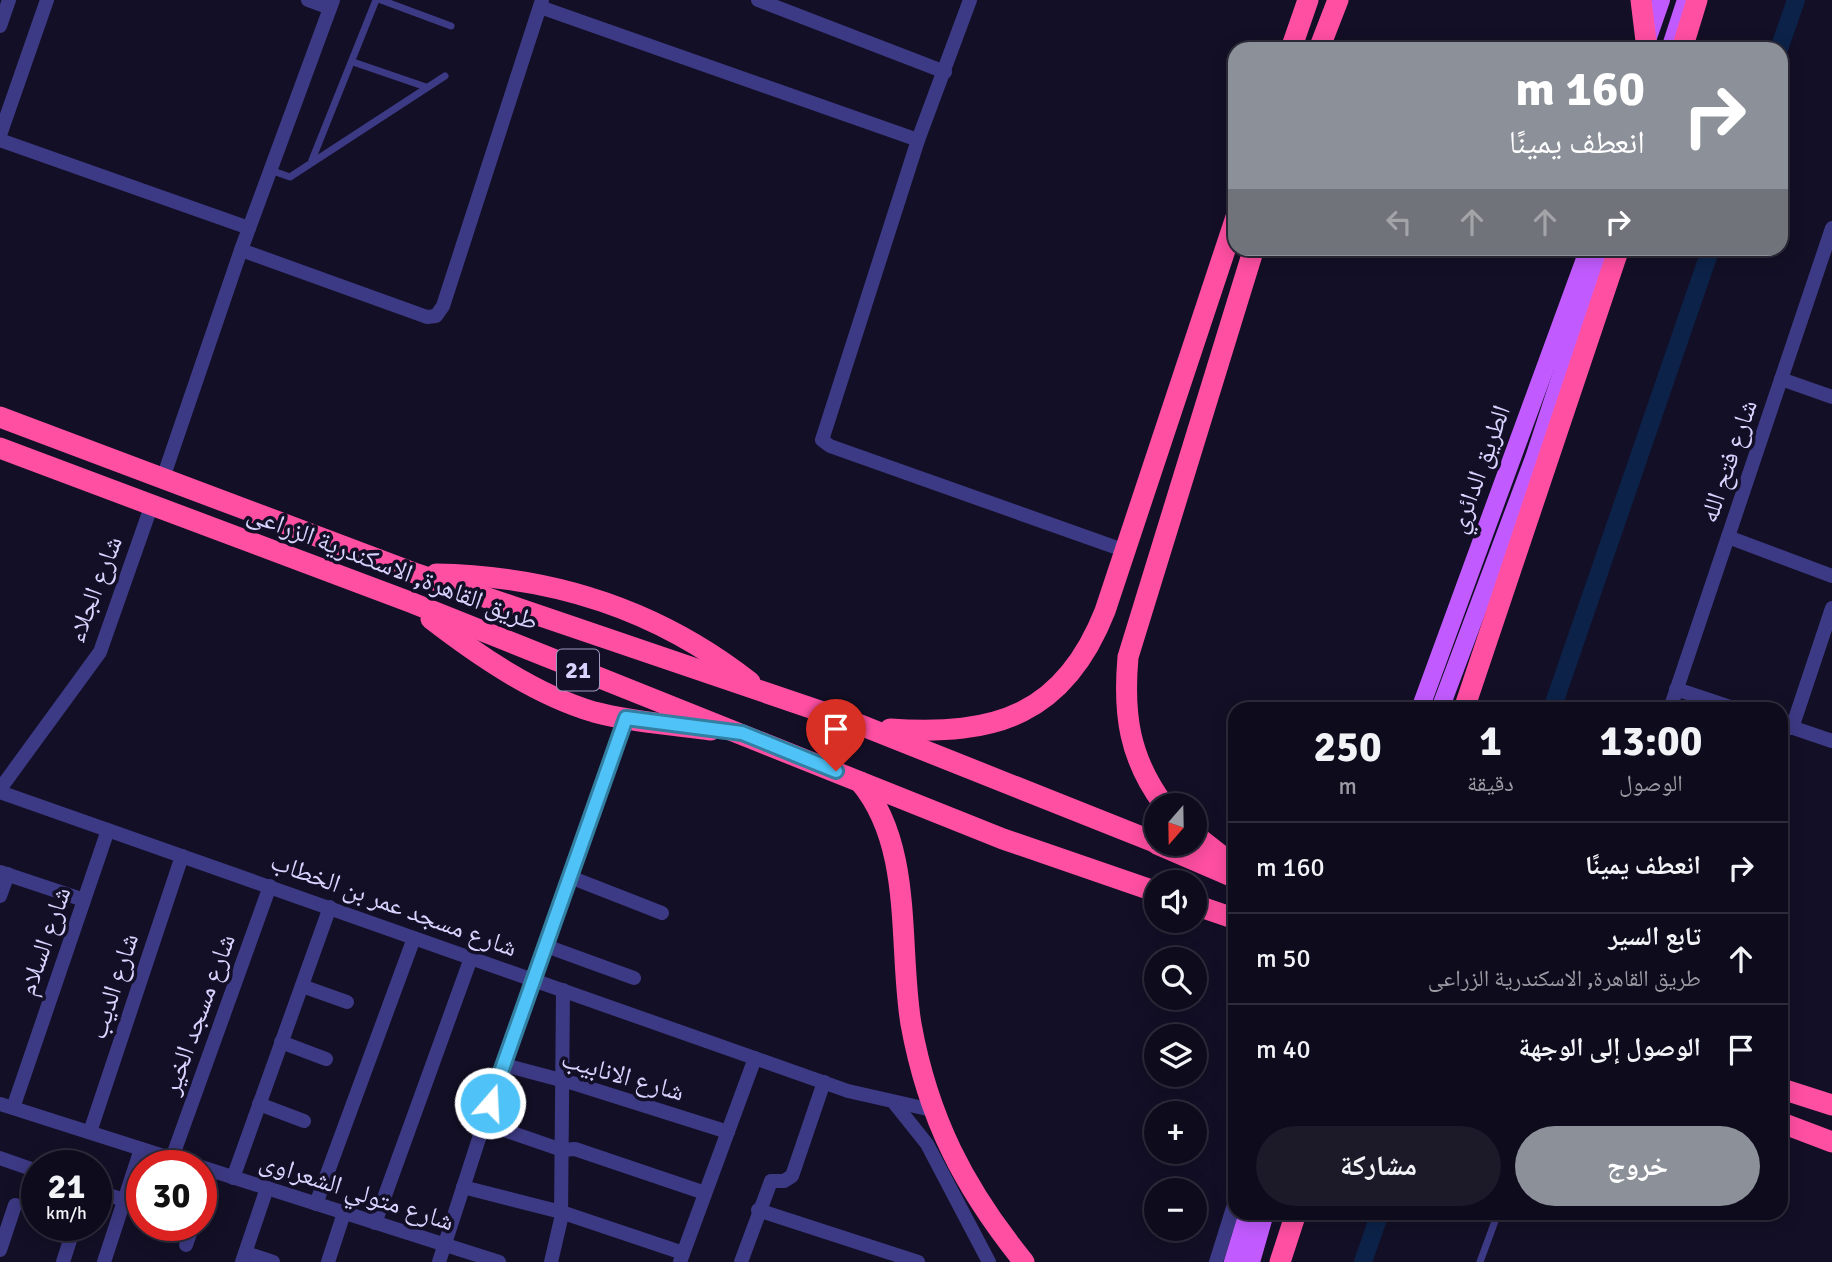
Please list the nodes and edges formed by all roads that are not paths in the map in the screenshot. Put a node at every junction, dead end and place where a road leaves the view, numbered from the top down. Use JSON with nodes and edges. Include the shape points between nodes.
{"nodes":[{"id":1,"x":9,"y":0,"type":"edge"},
{"id":2,"x":47,"y":0,"type":"edge"},
{"id":3,"x":308,"y":0,"type":"edge"},
{"id":4,"x":376,"y":0,"type":"edge"},
{"id":5,"x":381,"y":0,"type":"edge"},
{"id":6,"x":758,"y":0,"type":"edge"},
{"id":7,"x":1308,"y":0,"type":"edge"},
{"id":8,"x":1338,"y":0,"type":"edge"},
{"id":9,"x":1641,"y":0,"type":"edge"},
{"id":10,"x":1661,"y":0,"type":"edge"},
{"id":11,"x":1686,"y":0,"type":"edge"},
{"id":12,"x":1697,"y":0,"type":"edge"},
{"id":13,"x":968,"y":1,"type":"edge"},
{"id":14,"x":331,"y":4,"type":"edge"},
{"id":15,"x":541,"y":4,"type":"edge"},
{"id":16,"x":0,"y":26,"type":"edge"},
{"id":17,"x":451,"y":26,"type":"dead end"},
{"id":18,"x":1293,"y":42,"type":"edge"},
{"id":19,"x":1322,"y":42,"type":"edge"},
{"id":20,"x":1645,"y":42,"type":"edge"},
{"id":21,"x":1646,"y":42,"type":"edge"},
{"id":22,"x":1672,"y":42,"type":"edge"},
{"id":23,"x":1684,"y":42,"type":"edge"},
{"id":24,"x":353,"y":62,"type":"junction"},
{"id":25,"x":945,"y":72,"type":"junction"},
{"id":26,"x":445,"y":76,"type":"dead end"},
{"id":27,"x":426,"y":87,"type":"junction"},
{"id":28,"x":0,"y":138,"type":"edge"},
{"id":29,"x":918,"y":140,"type":"junction"},
{"id":30,"x":312,"y":161,"type":"junction"},
{"id":31,"x":270,"y":170,"type":"junction"},
{"id":32,"x":249,"y":228,"type":"junction"},
{"id":33,"x":1832,"y":228,"type":"edge"},
{"id":34,"x":1228,"y":241,"type":"edge"},
{"id":35,"x":241,"y":250,"type":"junction"},
{"id":36,"x":1251,"y":256,"type":"edge"},
{"id":37,"x":1585,"y":256,"type":"edge"},
{"id":38,"x":1600,"y":256,"type":"edge"},
{"id":39,"x":1616,"y":256,"type":"edge"},
{"id":40,"x":1781,"y":379,"type":"junction"},
{"id":41,"x":1180,"y":385,"type":"junction"},
{"id":42,"x":1207,"y":393,"type":"junction"},
{"id":43,"x":1832,"y":397,"type":"edge"},
{"id":44,"x":0,"y":417,"type":"edge"},
{"id":45,"x":0,"y":448,"type":"edge"},
{"id":46,"x":163,"y":478,"type":"junction"},
{"id":47,"x":152,"y":504,"type":"junction"},
{"id":48,"x":1728,"y":537,"type":"junction"},
{"id":49,"x":1126,"y":551,"type":"junction"},
{"id":50,"x":417,"y":574,"type":"junction"},
{"id":51,"x":1832,"y":576,"type":"edge"},
{"id":52,"x":410,"y":602,"type":"junction"},
{"id":53,"x":1832,"y":608,"type":"edge"},
{"id":54,"x":1676,"y":689,"type":"junction"},
{"id":55,"x":762,"y":691,"type":"junction"},
{"id":56,"x":1423,"y":702,"type":"edge"},
{"id":57,"x":1443,"y":702,"type":"edge"},
{"id":58,"x":1466,"y":702,"type":"edge"},
{"id":59,"x":1672,"y":702,"type":"edge"},
{"id":60,"x":1715,"y":702,"type":"edge"},
{"id":61,"x":626,"y":718,"type":"junction"},
{"id":62,"x":1788,"y":723,"type":"edge"},
{"id":63,"x":858,"y":724,"type":"junction"},
{"id":64,"x":1788,"y":726,"type":"edge"},
{"id":65,"x":742,"y":733,"type":"junction"},
{"id":66,"x":1832,"y":741,"type":"edge"},
{"id":67,"x":859,"y":780,"type":"junction"},
{"id":68,"x":0,"y":791,"type":"edge"},
{"id":69,"x":1156,"y":793,"type":"edge"},
{"id":70,"x":108,"y":830,"type":"junction"},
{"id":71,"x":1144,"y":838,"type":"edge"},
{"id":72,"x":1208,"y":845,"type":"edge"},
{"id":73,"x":182,"y":856,"type":"junction"},
{"id":74,"x":1186,"y":856,"type":"edge"},
{"id":75,"x":1228,"y":861,"type":"edge"},
{"id":76,"x":4,"y":873,"type":"edge"},
{"id":77,"x":1228,"y":874,"type":"edge"},
{"id":78,"x":570,"y":877,"type":"junction"},
{"id":79,"x":270,"y":886,"type":"junction"},
{"id":80,"x":1144,"y":888,"type":"edge"},
{"id":81,"x":0,"y":896,"type":"edge"},
{"id":82,"x":84,"y":900,"type":"junction"},
{"id":83,"x":330,"y":907,"type":"junction"},
{"id":84,"x":1207,"y":909,"type":"edge"},
{"id":85,"x":662,"y":913,"type":"dead end"},
{"id":86,"x":1228,"y":916,"type":"edge"},
{"id":87,"x":414,"y":937,"type":"junction"},
{"id":88,"x":546,"y":946,"type":"junction"},
{"id":89,"x":471,"y":958,"type":"junction"},
{"id":90,"x":634,"y":978,"type":"dead end"},
{"id":91,"x":534,"y":980,"type":"junction"},
{"id":92,"x":302,"y":986,"type":"junction"},
{"id":93,"x":563,"y":990,"type":"junction"},
{"id":94,"x":347,"y":1002,"type":"dead end"},
{"id":95,"x":281,"y":1042,"type":"junction"},
{"id":96,"x":755,"y":1058,"type":"junction"},
{"id":97,"x":326,"y":1059,"type":"dead end"},
{"id":98,"x":504,"y":1065,"type":"junction"},
{"id":99,"x":824,"y":1082,"type":"junction"},
{"id":100,"x":563,"y":1083,"type":"junction"},
{"id":101,"x":1788,"y":1091,"type":"edge"},
{"id":102,"x":259,"y":1104,"type":"junction"},
{"id":103,"x":895,"y":1104,"type":"junction"},
{"id":104,"x":1832,"y":1105,"type":"edge"},
{"id":105,"x":7,"y":1106,"type":"edge"},
{"id":106,"x":932,"y":1110,"type":"junction"},
{"id":107,"x":304,"y":1121,"type":"dead end"},
{"id":108,"x":484,"y":1123,"type":"junction"},
{"id":109,"x":1788,"y":1125,"type":"edge"},
{"id":110,"x":90,"y":1132,"type":"junction"},
{"id":111,"x":728,"y":1132,"type":"junction"},
{"id":112,"x":1832,"y":1142,"type":"edge"},
{"id":113,"x":141,"y":1149,"type":"junction"},
{"id":114,"x":144,"y":1150,"type":"edge"},
{"id":115,"x":175,"y":1150,"type":"edge"},
{"id":116,"x":562,"y":1150,"type":"junction"},
{"id":117,"x":0,"y":1158,"type":"edge"},
{"id":118,"x":21,"y":1165,"type":"edge"},
{"id":119,"x":217,"y":1173,"type":"edge"},
{"id":120,"x":233,"y":1178,"type":"junction"},
{"id":121,"x":463,"y":1187,"type":"junction"},
{"id":122,"x":267,"y":1188,"type":"junction"},
{"id":123,"x":705,"y":1193,"type":"junction"},
{"id":124,"x":112,"y":1196,"type":"edge"},
{"id":125,"x":124,"y":1200,"type":"junction"},
{"id":126,"x":316,"y":1204,"type":"junction"},
{"id":127,"x":15,"y":1205,"type":"dead end"},
{"id":128,"x":758,"y":1210,"type":"junction"},
{"id":129,"x":561,"y":1212,"type":"junction"},
{"id":130,"x":344,"y":1213,"type":"junction"},
{"id":131,"x":1229,"y":1220,"type":"edge"},
{"id":132,"x":1246,"y":1220,"type":"edge"},
{"id":133,"x":1263,"y":1220,"type":"edge"},
{"id":134,"x":1294,"y":1220,"type":"edge"},
{"id":135,"x":1495,"y":1220,"type":"edge"},
{"id":136,"x":375,"y":1223,"type":"junction"},
{"id":137,"x":70,"y":1241,"type":"edge"},
{"id":138,"x":187,"y":1241,"type":"edge"},
{"id":139,"x":186,"y":1245,"type":"dead end"},
{"id":140,"x":445,"y":1245,"type":"junction"},
{"id":141,"x":0,"y":1250,"type":"edge"},
{"id":142,"x":244,"y":1257,"type":"edge"},
{"id":143,"x":682,"y":1257,"type":"edge"},
{"id":144,"x":985,"y":1261,"type":"edge"},
{"id":145,"x":63,"y":1262,"type":"edge"},
{"id":146,"x":104,"y":1262,"type":"edge"},
{"id":147,"x":273,"y":1262,"type":"edge"},
{"id":148,"x":328,"y":1262,"type":"edge"},
{"id":149,"x":439,"y":1262,"type":"edge"},
{"id":150,"x":499,"y":1262,"type":"edge"},
{"id":151,"x":551,"y":1262,"type":"edge"},
{"id":152,"x":741,"y":1262,"type":"edge"},
{"id":153,"x":918,"y":1262,"type":"edge"},
{"id":154,"x":1024,"y":1262,"type":"edge"},
{"id":155,"x":1216,"y":1262,"type":"edge"},
{"id":156,"x":1233,"y":1262,"type":"edge"},
{"id":157,"x":1251,"y":1262,"type":"edge"},
{"id":158,"x":1280,"y":1262,"type":"edge"},
{"id":159,"x":1480,"y":1262,"type":"edge"}],
"edges":[{"from":1,"to":16,"type":"street"},
{"from":2,"to":28,"type":"street"},
{"from":3,"to":14,"type":"street"},
{"from":4,"to":24,"type":"lane"},
{"from":5,"to":17,"type":"lane"},
{"from":6,"to":25,"type":"street"},
{"from":7,"to":18,"type":"highway"},
{"from":8,"to":19,"type":"highway"},
{"from":9,"to":20,"type":"highway"},
{"from":10,"to":21,"type":"main road"},
{"from":11,"to":22,"type":"main road"},
{"from":12,"to":23,"type":"highway"},
{"from":13,"to":25,"type":"street"},
{"from":14,"to":31,"type":"street"},
{"from":15,"to":29,"type":"street"},
{"from":15,"to":35,"type":"street","via":[[436,316],[428,317]]},
{"from":24,"to":27,"type":"lane"},
{"from":24,"to":30,"type":"lane"},
{"from":25,"to":29,"type":"street"},
{"from":26,"to":27,"type":"lane"},
{"from":27,"to":30,"type":"lane"},
{"from":28,"to":32,"type":"street"},
{"from":29,"to":49,"type":"street","via":[[822,440]]},
{"from":30,"to":31,"type":"lane","via":[[290,177]]},
{"from":31,"to":32,"type":"street"},
{"from":32,"to":35,"type":"street"},
{"from":33,"to":40,"type":"street","name":"شارع فتح الله"},
{"from":34,"to":41,"type":"highway"},
{"from":35,"to":46,"type":"street"},
{"from":36,"to":42,"type":"highway"},
{"from":37,"to":56,"type":"main road","name":"الطريق الدائري"},
{"from":38,"to":57,"type":"main road","name":"الطريق الدائري","via":[[1534,458]]},
{"from":39,"to":58,"type":"highway"},
{"from":40,"to":43,"type":"street"},
{"from":40,"to":48,"type":"street","name":"شارع فتح الله"},
{"from":41,"to":42,"type":"highway"},
{"from":41,"to":49,"type":"highway"},
{"from":42,"to":69,"type":"highway","via":[[1128,657],[1124,696],[1129,734],[1142,771]]},
{"from":44,"to":46,"type":"highway","name":"طريق القاهرة, الاسكندرية الزراعى","number":"21"},
{"from":45,"to":47,"type":"highway","name":"طريق القاهرة, الاسكندرية الزراعى","number":"21"},
{"from":46,"to":50,"type":"highway","name":"طريق القاهرة, الاسكندرية الزراعى","number":"21"},
{"from":47,"to":52,"type":"highway","name":"طريق القاهرة, الاسكندرية الزراعى","number":"21"},
{"from":47,"to":68,"type":"street","name":"شارع الجلاء","via":[[100,652]]},
{"from":48,"to":51,"type":"street"},
{"from":48,"to":54,"type":"street","name":"شارع فتح الله"},
{"from":49,"to":63,"type":"highway","via":[[1093,642],[1050,694],[1022,712],[990,724],[923,731]]},
{"from":50,"to":55,"type":"highway","name":"طريق القاهرة, الاسكندرية الزراعى","number":"21"},
{"from":50,"to":55,"type":"highway","via":[[511,578],[602,599],[687,637]]},
{"from":52,"to":61,"type":"highway","via":[[538,689],[595,712]]},
{"from":52,"to":65,"type":"highway","name":"طريق القاهرة, الاسكندرية الزراعى","number":"21"},
{"from":53,"to":62,"type":"street"},
{"from":54,"to":59,"type":"street","name":"شارع فتح الله"},
{"from":54,"to":60,"type":"street"},
{"from":55,"to":63,"type":"highway","name":"طريق القاهرة, الاسكندرية الزراعى","number":"21"},
{"from":61,"to":65,"type":"highway"},
{"from":61,"to":78,"type":"street"},
{"from":63,"to":71,"type":"highway","name":"طريق القاهرة, الاسكندرية الزراعى","number":"21"},
{"from":64,"to":66,"type":"street"},
{"from":65,"to":67,"type":"highway","name":"طريق القاهرة, الاسكندرية الزراعى","number":"21"},
{"from":67,"to":80,"type":"highway","name":"طريق القاهرة, الاسكندرية الزراعى","number":"21","via":[[1003,839]]},
{"from":67,"to":106,"type":"highway","via":[[873,797],[889,842],[902,905],[911,1021]]},
{"from":68,"to":70,"type":"street","name":"شارع مسجد عمر بن الخطاب"},
{"from":70,"to":73,"type":"street","name":"شارع مسجد عمر بن الخطاب"},
{"from":70,"to":82,"type":"street","name":"شارع السلام"},
{"from":72,"to":75,"type":"highway"},
{"from":73,"to":79,"type":"street","name":"شارع مسجد عمر بن الخطاب"},
{"from":73,"to":110,"type":"street","name":"شارع الديب"},
{"from":74,"to":77,"type":"highway","name":"طريق القاهرة, الاسكندرية الزراعى","number":"21"},
{"from":76,"to":81,"type":"street"},
{"from":76,"to":82,"type":"street"},
{"from":78,"to":85,"type":"street"},
{"from":78,"to":88,"type":"street"},
{"from":79,"to":83,"type":"street","name":"شارع مسجد عمر بن الخطاب"},
{"from":79,"to":115,"type":"street","name":"شارع مسجد الخير"},
{"from":82,"to":105,"type":"street","name":"شارع السلام"},
{"from":83,"to":87,"type":"street","name":"شارع مسجد عمر بن الخطاب"},
{"from":83,"to":92,"type":"street"},
{"from":84,"to":86,"type":"highway"},
{"from":87,"to":89,"type":"street","name":"شارع مسجد عمر بن الخطاب"},
{"from":87,"to":126,"type":"street"},
{"from":88,"to":90,"type":"street"},
{"from":88,"to":91,"type":"street"},
{"from":89,"to":91,"type":"street","name":"شارع مسجد عمر بن الخطاب"},
{"from":89,"to":136,"type":"street"},
{"from":91,"to":93,"type":"street","name":"شارع مسجد عمر بن الخطاب"},
{"from":91,"to":98,"type":"street"},
{"from":92,"to":94,"type":"street"},
{"from":92,"to":95,"type":"street"},
{"from":93,"to":96,"type":"street","name":"شارع مسجد عمر بن الخطاب"},
{"from":93,"to":100,"type":"street"},
{"from":95,"to":97,"type":"street"},
{"from":95,"to":102,"type":"street"},
{"from":96,"to":99,"type":"street","name":"شارع مسجد عمر بن الخطاب"},
{"from":96,"to":111,"type":"street"},
{"from":98,"to":100,"type":"street","name":"شارع الانابيب"},
{"from":98,"to":108,"type":"street"},
{"from":99,"to":103,"type":"street","name":"شارع مسجد عمر بن الخطاب"},
{"from":99,"to":128,"type":"street","via":[[792,1176],[771,1181]]},
{"from":100,"to":111,"type":"street","name":"شارع الانابيب"},
{"from":100,"to":116,"type":"street"},
{"from":101,"to":104,"type":"highway"},
{"from":102,"to":107,"type":"street"},
{"from":102,"to":120,"type":"street"},
{"from":103,"to":106,"type":"street","name":"شارع مسجد عمر بن الخطاب"},
{"from":103,"to":144,"type":"street","via":[[927,1144]]},
{"from":105,"to":110,"type":"street"},
{"from":106,"to":154,"type":"highway","via":[[975,1196]]},
{"from":108,"to":116,"type":"street"},
{"from":108,"to":121,"type":"street"},
{"from":109,"to":112,"type":"highway"},
{"from":110,"to":113,"type":"street"},
{"from":111,"to":123,"type":"street"},
{"from":113,"to":114,"type":"street"},
{"from":113,"to":125,"type":"street"},
{"from":116,"to":123,"type":"street","via":[[575,1149]]},
{"from":116,"to":129,"type":"street"},
{"from":117,"to":118,"type":"street"},
{"from":119,"to":120,"type":"street","name":"شارع متولي الشعراوى"},
{"from":120,"to":122,"type":"street","name":"شارع متولي الشعراوى"},
{"from":121,"to":129,"type":"street"},
{"from":121,"to":140,"type":"street"},
{"from":122,"to":126,"type":"street","name":"شارع متولي الشعراوى"},
{"from":122,"to":142,"type":"street"},
{"from":123,"to":143,"type":"street"},
{"from":124,"to":125,"type":"street"},
{"from":125,"to":146,"type":"street"},
{"from":126,"to":130,"type":"street","name":"شارع متولي الشعراوى"},
{"from":127,"to":141,"type":"street"},
{"from":128,"to":152,"type":"street"},
{"from":128,"to":153,"type":"street"},
{"from":129,"to":143,"type":"street"},
{"from":129,"to":151,"type":"street"},
{"from":130,"to":136,"type":"street","name":"شارع متولي الشعراوى"},
{"from":130,"to":148,"type":"street"},
{"from":131,"to":155,"type":"street"},
{"from":132,"to":156,"type":"main road"},
{"from":133,"to":157,"type":"main road"},
{"from":134,"to":158,"type":"highway"},
{"from":135,"to":159,"type":"lane"},
{"from":136,"to":140,"type":"street","name":"شارع متولي الشعراوى"},
{"from":137,"to":145,"type":"street"},
{"from":138,"to":139,"type":"street"},
{"from":140,"to":149,"type":"street"},
{"from":140,"to":150,"type":"street","name":"شارع متولي الشعراوى"},
{"from":142,"to":147,"type":"street"}]}
